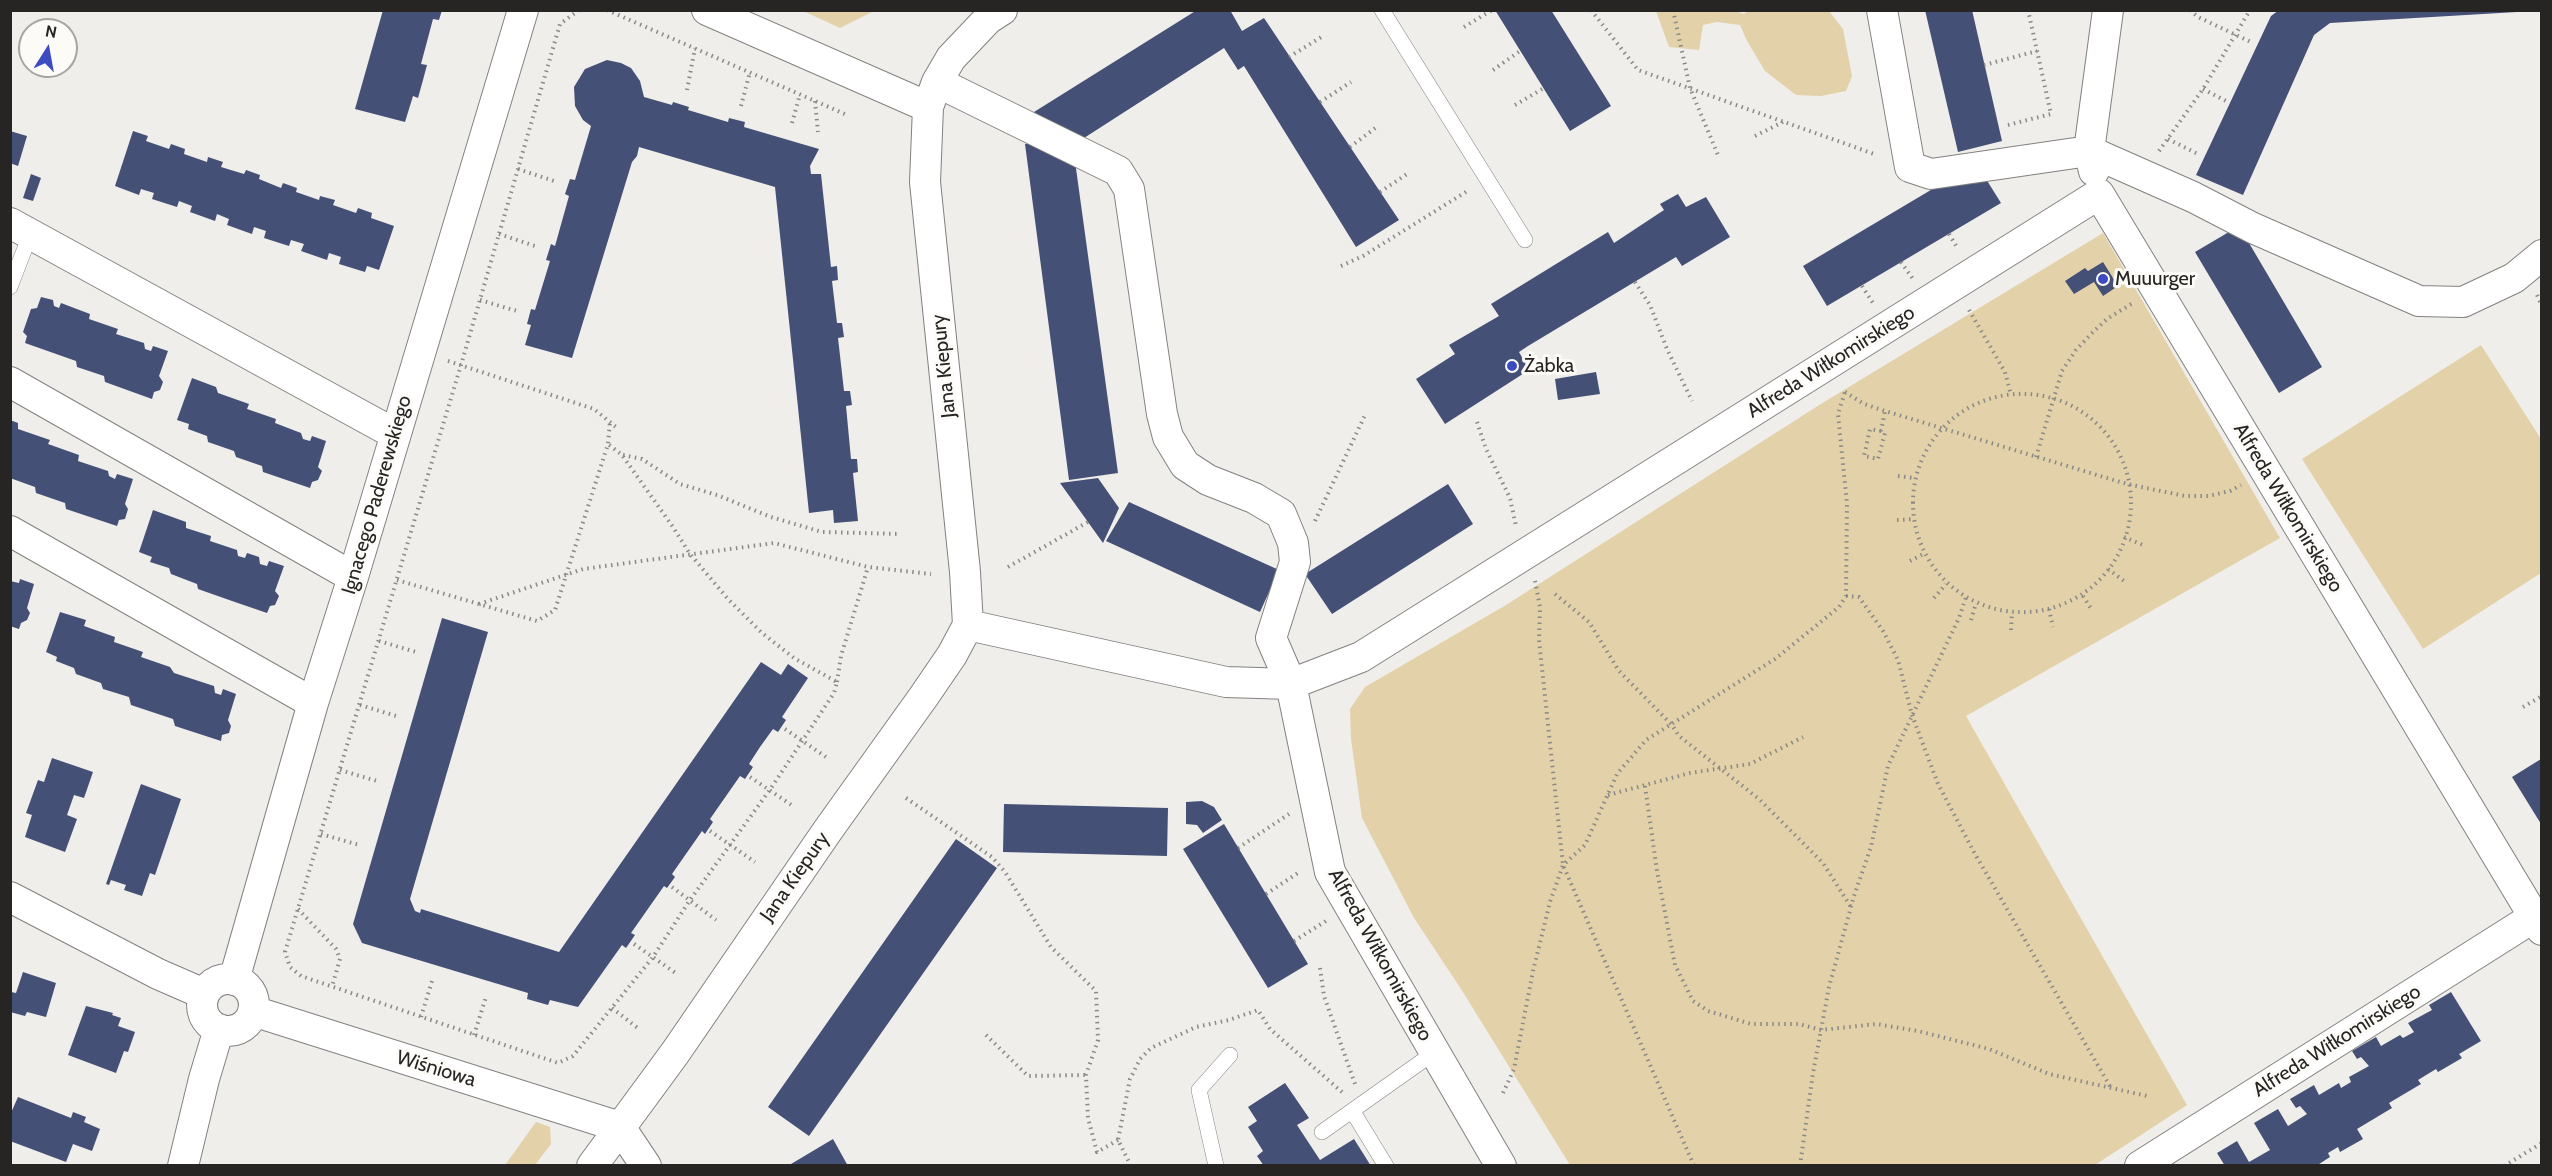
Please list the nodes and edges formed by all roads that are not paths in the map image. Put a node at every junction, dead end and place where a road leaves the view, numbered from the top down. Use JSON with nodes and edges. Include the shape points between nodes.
{"nodes":[{"id":1,"x":523,"y":10,"type":"edge"},
{"id":2,"x":707,"y":10,"type":"edge"},
{"id":3,"x":1002,"y":10,"type":"edge"},
{"id":4,"x":1382,"y":10,"type":"edge"},
{"id":5,"x":1882,"y":10,"type":"edge"},
{"id":6,"x":2108,"y":10,"type":"edge"},
{"id":7,"x":932,"y":95,"type":"junction"},
{"id":8,"x":2089,"y":151,"type":"junction"},
{"id":9,"x":2099,"y":194,"type":"junction"},
{"id":10,"x":20,"y":229,"type":"edge"},
{"id":11,"x":1526,"y":240,"type":"dead end"},
{"id":12,"x":2541,"y":255,"type":"edge"},
{"id":13,"x":10,"y":287,"type":"edge"},
{"id":14,"x":10,"y":382,"type":"edge"},
{"id":15,"x":394,"y":434,"type":"junction"},
{"id":16,"x":10,"y":531,"type":"edge"},
{"id":17,"x":353,"y":577,"type":"junction"},
{"id":18,"x":968,"y":625,"type":"junction"},
{"id":19,"x":1291,"y":684,"type":"junction"},
{"id":20,"x":313,"y":703,"type":"junction"},
{"id":21,"x":10,"y":897,"type":"edge"},
{"id":22,"x":2538,"y":924,"type":"edge"},
{"id":23,"x":234,"y":980,"type":"junction"},
{"id":24,"x":204,"y":994,"type":"junction"},
{"id":25,"x":252,"y":1011,"type":"junction"},
{"id":26,"x":219,"y":1029,"type":"junction"},
{"id":27,"x":1435,"y":1052,"type":"junction"},
{"id":28,"x":1230,"y":1055,"type":"dead end"},
{"id":29,"x":1357,"y":1108,"type":"junction"},
{"id":30,"x":620,"y":1127,"type":"junction"},
{"id":31,"x":1322,"y":1132,"type":"dead end"},
{"id":32,"x":183,"y":1166,"type":"edge"},
{"id":33,"x":592,"y":1166,"type":"edge"},
{"id":34,"x":646,"y":1166,"type":"edge"},
{"id":35,"x":1216,"y":1166,"type":"edge"},
{"id":36,"x":1386,"y":1166,"type":"edge"},
{"id":37,"x":1501,"y":1166,"type":"edge"},
{"id":38,"x":2140,"y":1166,"type":"edge"}],
"edges":[{"from":1,"to":15,"type":"street","name":"Ignacego Paderewskiego"},
{"from":2,"to":7,"type":"street"},
{"from":3,"to":7,"type":"street","name":"Jana Kiepury","via":[[988,19],[951,58]]},
{"from":4,"to":11,"type":"lane"},
{"from":5,"to":8,"type":"street","via":[[1910,167],[1931,174]]},
{"from":6,"to":8,"type":"street"},
{"from":7,"to":18,"type":"street","name":"Jana Kiepury","via":[[925,182]]},
{"from":7,"to":19,"type":"street","via":[[1118,171],[1129,189],[1168,437],[1185,465],[1281,514],[1293,543],[1295,562],[1271,638]]},
{"from":8,"to":9,"type":"street"},
{"from":8,"to":12,"type":"street","via":[[2419,301],[2463,303],[2514,278]]},
{"from":9,"to":19,"type":"street","name":"Alfreda Wiłkomirskiego","via":[[1361,657]]},
{"from":9,"to":22,"type":"street","name":"Alfreda Wiłkomirskiego"},
{"from":10,"to":13,"type":"lane"},
{"from":10,"to":15,"type":"street"},
{"from":14,"to":17,"type":"street"},
{"from":15,"to":17,"type":"street","name":"Ignacego Paderewskiego"},
{"from":16,"to":20,"type":"street"},
{"from":17,"to":20,"type":"street","name":"Ignacego Paderewskiego"},
{"from":18,"to":19,"type":"street","via":[[1226,682]]},
{"from":18,"to":30,"type":"street","name":"Jana Kiepury","via":[[952,655]]},
{"from":19,"to":27,"type":"street","name":"Alfreda Wiłkomirskiego","via":[[1330,872]]},
{"from":20,"to":23,"type":"street","name":"Ignacego Paderewskiego"},
{"from":21,"to":24,"type":"street"},
{"from":22,"to":38,"type":"street","name":"Alfreda Wiłkomirskiego"},
{"from":23,"to":24,"type":"street","via":[[217,981]]},
{"from":23,"to":25,"type":"street","via":[[252,995]]},
{"from":24,"to":26,"type":"street","via":[[202,1011]]},
{"from":25,"to":26,"type":"street","via":[[240,1028]]},
{"from":25,"to":30,"type":"street","name":"Wiśniowa"},
{"from":26,"to":32,"type":"street"},
{"from":27,"to":29,"type":"lane"},
{"from":27,"to":37,"type":"street","name":"Alfreda Wiłkomirskiego"},
{"from":28,"to":35,"type":"lane","via":[[1199,1090]]},
{"from":29,"to":31,"type":"lane"},
{"from":29,"to":36,"type":"lane"},
{"from":30,"to":33,"type":"street","name":"Jana Kiepury"},
{"from":30,"to":34,"type":"street"}]}
